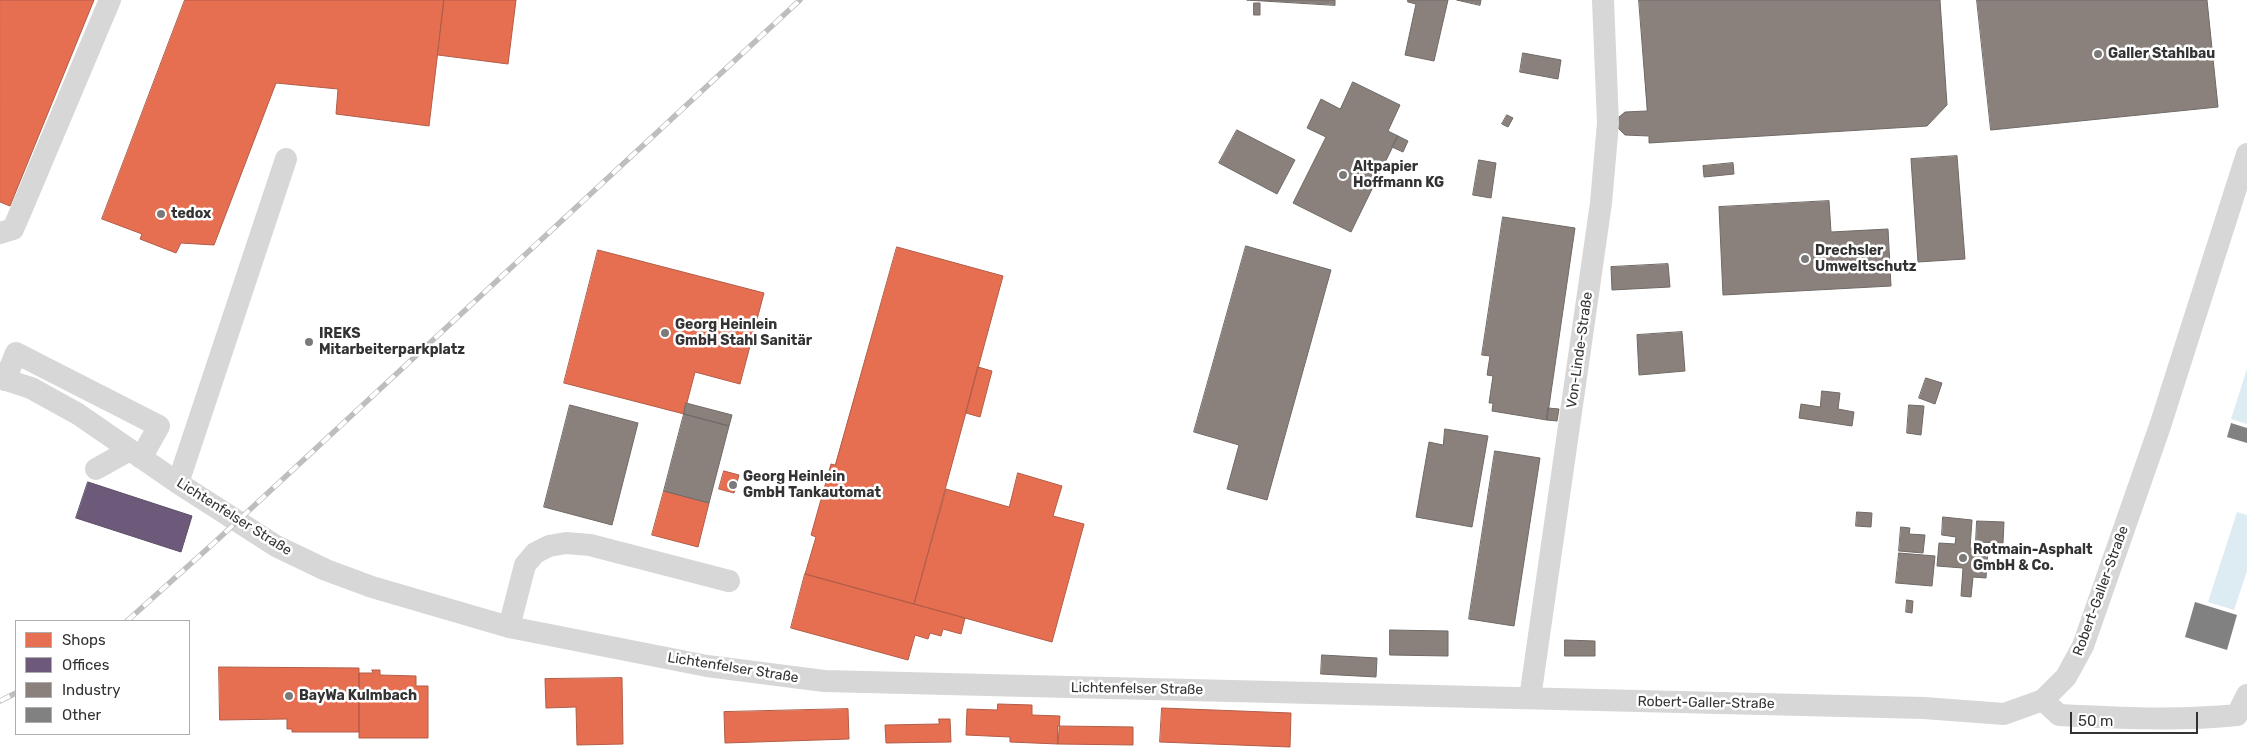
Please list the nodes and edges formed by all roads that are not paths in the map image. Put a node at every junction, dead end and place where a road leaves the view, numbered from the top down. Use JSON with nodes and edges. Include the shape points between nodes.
{"nodes":[{"id":1,"x":110,"y":0,"type":"edge"},
{"id":2,"x":1604,"y":0,"type":"edge"},
{"id":3,"x":2247,"y":154,"type":"edge"},
{"id":4,"x":286,"y":159,"type":"dead end"},
{"id":5,"x":0,"y":233,"type":"edge"},
{"id":6,"x":3,"y":379,"type":"edge"},
{"id":7,"x":135,"y":454,"type":"junction"},
{"id":8,"x":96,"y":469,"type":"dead end"},
{"id":9,"x":178,"y":483,"type":"junction"},
{"id":10,"x":729,"y":581,"type":"dead end"},
{"id":11,"x":509,"y":627,"type":"junction"},
{"id":12,"x":2247,"y":695,"type":"edge"},
{"id":13,"x":1530,"y":698,"type":"junction"},
{"id":14,"x":2043,"y":700,"type":"junction"}],
"edges":[{"from":1,"to":5,"type":"street","via":[[13,229]]},
{"from":2,"to":13,"type":"street","name":"Von-Linde-Straße","via":[[1608,123],[1601,203]]},
{"from":3,"to":14,"type":"street","name":"Robert-Galler-Straße","via":[[2160,426],[2083,646],[2066,677]]},
{"from":4,"to":9,"type":"street"},
{"from":6,"to":7,"type":"street","name":"Lichtenfelser Straße","via":[[31,388],[78,414]]},
{"from":6,"to":7,"type":"street","via":[[16,353],[159,426]]},
{"from":7,"to":8,"type":"street"},
{"from":7,"to":9,"type":"street","name":"Lichtenfelser Straße"},
{"from":9,"to":11,"type":"street","name":"Lichtenfelser Straße","via":[[276,546],[326,570],[380,590]]},
{"from":10,"to":11,"type":"street","via":[[590,545],[566,543],[549,546],[525,565]]},
{"from":11,"to":13,"type":"street","name":"Lichtenfelser Straße","via":[[708,666],[824,681]]},
{"from":12,"to":14,"type":"street","via":[[2237,716],[2219,717],[2059,715]]},
{"from":13,"to":14,"type":"street","name":"Robert-Galler-Straße","via":[[1924,708],[2004,714]]}]}
